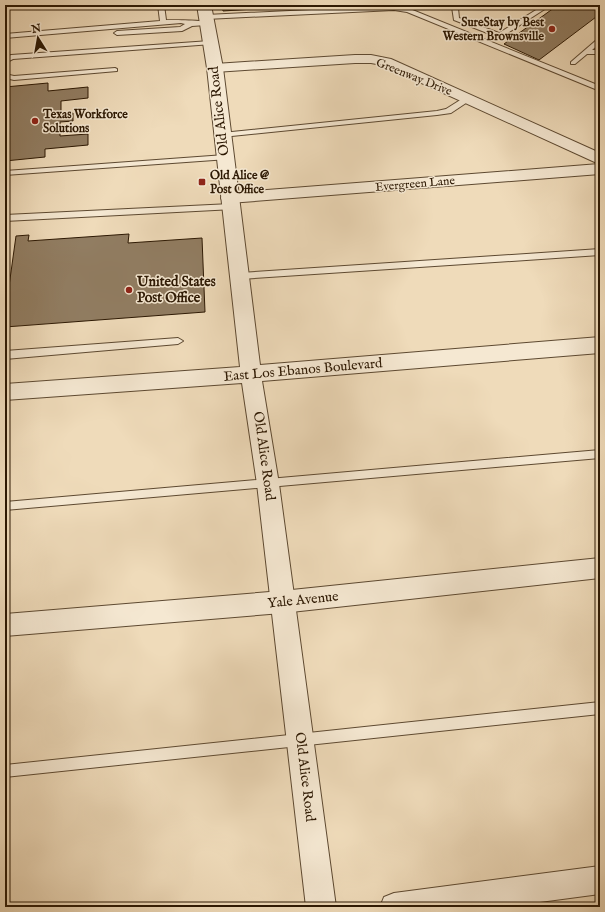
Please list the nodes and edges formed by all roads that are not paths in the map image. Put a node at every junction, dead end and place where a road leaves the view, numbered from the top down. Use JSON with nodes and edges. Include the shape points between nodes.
{"nodes":[{"id":1,"x":161,"y":5,"type":"edge"},
{"id":2,"x":458,"y":5,"type":"edge"},
{"id":3,"x":548,"y":5,"type":"edge"},
{"id":4,"x":205,"y":15,"type":"edge"},
{"id":5,"x":163,"y":23,"type":"junction"},
{"id":6,"x":190,"y":24,"type":"junction"},
{"id":7,"x":5,"y":36,"type":"edge"},
{"id":8,"x":600,"y":39,"type":"edge"},
{"id":9,"x":5,"y":41,"type":"edge"},
{"id":10,"x":210,"y":42,"type":"junction"},
{"id":11,"x":585,"y":52,"type":"junction"},
{"id":12,"x":600,"y":52,"type":"edge"},
{"id":13,"x":572,"y":63,"type":"dead end"},
{"id":14,"x":215,"y":68,"type":"junction"},
{"id":15,"x":5,"y":70,"type":"edge"},
{"id":16,"x":115,"y":70,"type":"dead end"},
{"id":17,"x":5,"y":76,"type":"edge"},
{"id":18,"x":600,"y":89,"type":"edge"},
{"id":19,"x":468,"y":99,"type":"junction"},
{"id":20,"x":222,"y":135,"type":"junction"},
{"id":21,"x":225,"y":156,"type":"junction"},
{"id":22,"x":600,"y":159,"type":"edge"},
{"id":23,"x":600,"y":169,"type":"edge"},
{"id":24,"x":5,"y":173,"type":"edge"},
{"id":25,"x":230,"y":203,"type":"junction"},
{"id":26,"x":5,"y":218,"type":"edge"},
{"id":27,"x":600,"y":252,"type":"edge"},
{"id":28,"x":240,"y":276,"type":"junction"},
{"id":29,"x":178,"y":340,"type":"dead end"},
{"id":30,"x":600,"y":345,"type":"edge"},
{"id":31,"x":5,"y":355,"type":"edge"},
{"id":32,"x":251,"y":374,"type":"junction"},
{"id":33,"x":5,"y":392,"type":"edge"},
{"id":34,"x":600,"y":454,"type":"edge"},
{"id":35,"x":268,"y":484,"type":"junction"},
{"id":36,"x":5,"y":506,"type":"edge"},
{"id":37,"x":600,"y":568,"type":"edge"},
{"id":38,"x":282,"y":602,"type":"junction"},
{"id":39,"x":5,"y":624,"type":"edge"},
{"id":40,"x":600,"y":708,"type":"edge"},
{"id":41,"x":300,"y":740,"type":"junction"},
{"id":42,"x":5,"y":771,"type":"edge"},
{"id":43,"x":600,"y":880,"type":"edge"},
{"id":44,"x":321,"y":907,"type":"edge"},
{"id":45,"x":394,"y":907,"type":"edge"}],
"edges":[{"from":1,"to":5,"type":"lane"},
{"from":2,"to":3,"type":"lane","via":[[455,7],[456,19],[500,36]]},
{"from":4,"to":6,"type":"lane"},
{"from":4,"to":10,"type":"street","name":"Old Alice Road"},
{"from":4,"to":18,"type":"lane","via":[[394,8],[408,10]]},
{"from":5,"to":6,"type":"lane","via":[[181,21]]},
{"from":5,"to":7,"type":"lane"},
{"from":6,"to":9,"type":"lane","via":[[182,28]]},
{"from":8,"to":11,"type":"lane"},
{"from":10,"to":14,"type":"street","name":"Old Alice Road"},
{"from":10,"to":15,"type":"lane","via":[[18,56],[6,60]]},
{"from":11,"to":12,"type":"lane"},
{"from":11,"to":13,"type":"lane"},
{"from":14,"to":19,"type":"street","name":"Greenway Drive","via":[[371,59],[386,62]]},
{"from":14,"to":20,"type":"street","name":"Old Alice Road"},
{"from":16,"to":17,"type":"lane","via":[[14,78]]},
{"from":19,"to":20,"type":"lane","via":[[448,111],[437,113]]},
{"from":19,"to":22,"type":"street","name":"Greenway Drive"},
{"from":20,"to":21,"type":"street","name":"Old Alice Road"},
{"from":21,"to":24,"type":"lane"},
{"from":21,"to":25,"type":"street","name":"Old Alice Road"},
{"from":23,"to":25,"type":"street","name":"Evergreen Lane"},
{"from":25,"to":26,"type":"lane"},
{"from":25,"to":28,"type":"street","name":"Old Alice Road"},
{"from":27,"to":28,"type":"lane"},
{"from":28,"to":32,"type":"street","name":"Old Alice Road"},
{"from":29,"to":31,"type":"lane"},
{"from":30,"to":32,"type":"street","name":"East Los Ebanos Boulevard"},
{"from":32,"to":33,"type":"street","name":"East Los Ebanos Boulevard"},
{"from":32,"to":35,"type":"street","name":"Old Alice Road"},
{"from":34,"to":35,"type":"lane"},
{"from":35,"to":36,"type":"lane"},
{"from":35,"to":38,"type":"street","name":"Old Alice Road"},
{"from":37,"to":38,"type":"street","name":"Yale Avenue"},
{"from":38,"to":39,"type":"street","name":"Yale Avenue"},
{"from":38,"to":41,"type":"street","name":"Old Alice Road"},
{"from":40,"to":41,"type":"lane"},
{"from":41,"to":42,"type":"lane"},
{"from":41,"to":44,"type":"street","name":"Old Alice Road"},
{"from":43,"to":45,"type":"street"}]}
